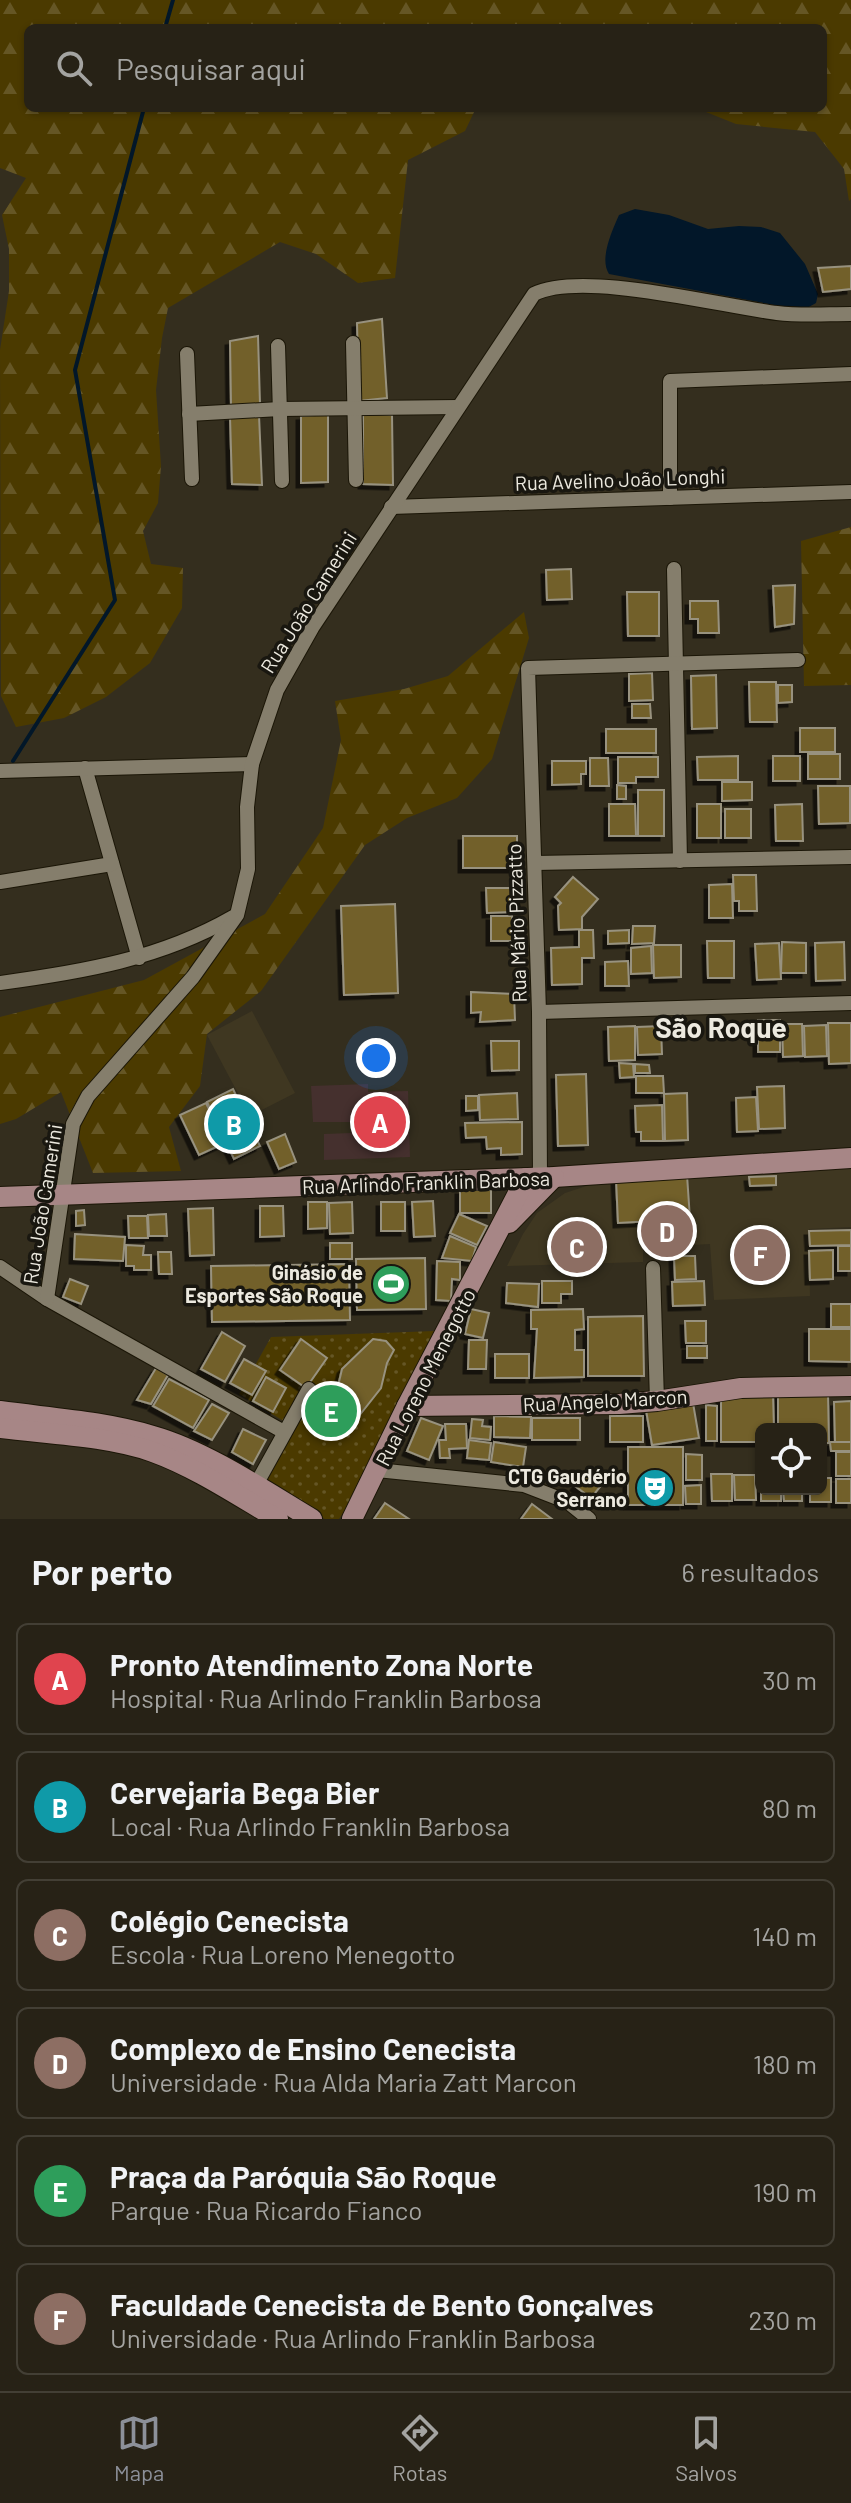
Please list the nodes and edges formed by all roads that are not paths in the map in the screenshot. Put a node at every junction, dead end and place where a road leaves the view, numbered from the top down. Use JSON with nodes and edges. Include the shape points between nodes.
{"nodes":[{"id":1,"x":851,"y":314,"type":"edge"},
{"id":2,"x":353,"y":343,"type":"dead end"},
{"id":3,"x":278,"y":346,"type":"dead end"},
{"id":4,"x":187,"y":354,"type":"dead end"},
{"id":5,"x":851,"y":374,"type":"edge"},
{"id":6,"x":458,"y":407,"type":"junction"},
{"id":7,"x":355,"y":408,"type":"junction"},
{"id":8,"x":280,"y":409,"type":"junction"},
{"id":9,"x":189,"y":414,"type":"junction"},
{"id":10,"x":192,"y":479,"type":"dead end"},
{"id":11,"x":356,"y":480,"type":"dead end"},
{"id":12,"x":282,"y":481,"type":"dead end"},
{"id":13,"x":851,"y":492,"type":"edge"},
{"id":14,"x":670,"y":498,"type":"junction"},
{"id":15,"x":391,"y":507,"type":"junction"},
{"id":16,"x":674,"y":569,"type":"dead end"},
{"id":17,"x":798,"y":660,"type":"dead end"},
{"id":18,"x":676,"y":663,"type":"junction"},
{"id":19,"x":252,"y":764,"type":"junction"},
{"id":20,"x":85,"y":768,"type":"junction"},
{"id":21,"x":0,"y":771,"type":"edge"},
{"id":22,"x":851,"y":857,"type":"edge"},
{"id":23,"x":680,"y":861,"type":"junction"},
{"id":24,"x":535,"y":863,"type":"junction"},
{"id":25,"x":112,"y":864,"type":"junction"},
{"id":26,"x":0,"y":882,"type":"edge"},
{"id":27,"x":237,"y":915,"type":"junction"},
{"id":28,"x":139,"y":958,"type":"junction"},
{"id":29,"x":0,"y":983,"type":"edge"},
{"id":30,"x":851,"y":1003,"type":"edge"},
{"id":31,"x":539,"y":1012,"type":"junction"},
{"id":32,"x":851,"y":1158,"type":"edge"},
{"id":33,"x":540,"y":1177,"type":"junction"},
{"id":34,"x":63,"y":1195,"type":"junction"},
{"id":35,"x":0,"y":1197,"type":"edge"},
{"id":36,"x":0,"y":1267,"type":"edge"},
{"id":37,"x":653,"y":1268,"type":"dead end"},
{"id":38,"x":47,"y":1299,"type":"junction"},
{"id":39,"x":851,"y":1386,"type":"edge"},
{"id":40,"x":309,"y":1389,"type":"dead end"},
{"id":41,"x":657,"y":1401,"type":"junction"},
{"id":42,"x":407,"y":1406,"type":"junction"},
{"id":43,"x":0,"y":1411,"type":"edge"},
{"id":44,"x":0,"y":1428,"type":"edge"},
{"id":45,"x":284,"y":1432,"type":"junction"},
{"id":46,"x":107,"y":1434,"type":"junction"},
{"id":47,"x":377,"y":1470,"type":"junction"},
{"id":48,"x":251,"y":1493,"type":"junction"},
{"id":49,"x":278,"y":1519,"type":"edge"},
{"id":50,"x":312,"y":1519,"type":"edge"},
{"id":51,"x":352,"y":1519,"type":"edge"},
{"id":52,"x":589,"y":1519,"type":"edge"}],
"edges":[{"from":1,"to":6,"type":"street","name":"Rua João Camerini","via":[[777,313],[561,286],[534,294]]},
{"from":2,"to":7,"type":"street"},
{"from":3,"to":8,"type":"street"},
{"from":4,"to":9,"type":"street"},
{"from":5,"to":14,"type":"street","via":[[670,381]]},
{"from":6,"to":7,"type":"street"},
{"from":6,"to":15,"type":"street","name":"Rua João Camerini"},
{"from":7,"to":8,"type":"street"},
{"from":7,"to":11,"type":"street"},
{"from":8,"to":9,"type":"street"},
{"from":8,"to":12,"type":"street"},
{"from":9,"to":10,"type":"street"},
{"from":13,"to":14,"type":"street","name":"Rua Avelino João Longhi"},
{"from":14,"to":15,"type":"street","name":"Rua Avelino João Longhi"},
{"from":15,"to":19,"type":"street","name":"Rua João Camerini","via":[[277,690]]},
{"from":16,"to":18,"type":"street"},
{"from":17,"to":18,"type":"street"},
{"from":18,"to":23,"type":"street"},
{"from":18,"to":24,"type":"street","name":"Rua Mário Pizzatto","via":[[528,668]]},
{"from":19,"to":20,"type":"street"},
{"from":19,"to":27,"type":"street","name":"Rua João Camerini","via":[[248,869]]},
{"from":20,"to":21,"type":"street"},
{"from":20,"to":25,"type":"street"},
{"from":22,"to":23,"type":"street"},
{"from":23,"to":24,"type":"street"},
{"from":24,"to":31,"type":"street","name":"Rua Mário Pizzatto"},
{"from":25,"to":26,"type":"street"},
{"from":25,"to":28,"type":"street"},
{"from":27,"to":28,"type":"street"},
{"from":27,"to":34,"type":"street","name":"Rua João Camerini","via":[[193,977],[88,1096],[73,1124]]},
{"from":28,"to":29,"type":"street"},
{"from":30,"to":31,"type":"street"},
{"from":31,"to":33,"type":"street","name":"Rua Mário Pizzatto"},
{"from":32,"to":33,"type":"street","name":"Rua Arlindo Franklin Barbosa"},
{"from":33,"to":34,"type":"street","name":"Rua Arlindo Franklin Barbosa"},
{"from":33,"to":42,"type":"street","name":"Rua Loreno Menegotto","via":[[498,1235]]},
{"from":34,"to":35,"type":"street","name":"Rua Arlindo Franklin Barbosa"},
{"from":34,"to":38,"type":"street","name":"Rua João Camerini"},
{"from":36,"to":38,"type":"street"},
{"from":37,"to":41,"type":"street"},
{"from":38,"to":45,"type":"street"},
{"from":39,"to":41,"type":"street","name":"Rua Angelo Marcon","via":[[741,1388]]},
{"from":40,"to":45,"type":"street"},
{"from":41,"to":42,"type":"street","name":"Rua Angelo Marcon"},
{"from":42,"to":47,"type":"street","name":"Rua Loreno Menegotto"},
{"from":43,"to":46,"type":"street"},
{"from":44,"to":46,"type":"street"},
{"from":45,"to":48,"type":"street"},
{"from":46,"to":48,"type":"street"},
{"from":47,"to":51,"type":"street","name":"Rua Loreno Menegotto"},
{"from":47,"to":52,"type":"street","via":[[524,1485],[568,1502]]},
{"from":48,"to":49,"type":"street"},
{"from":48,"to":50,"type":"street"}]}
